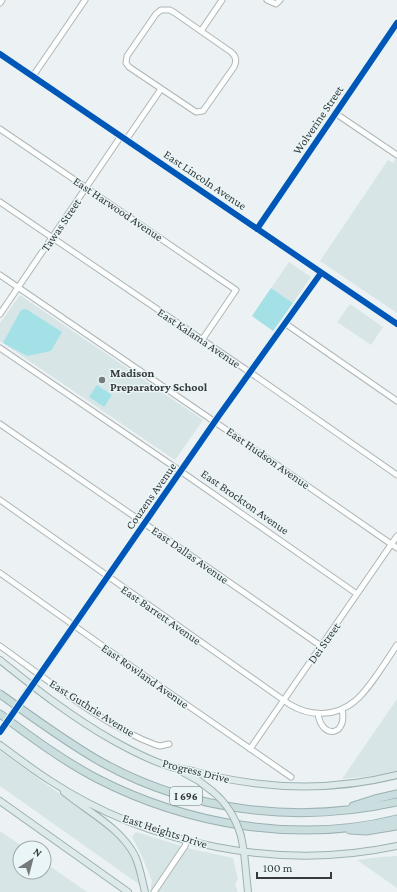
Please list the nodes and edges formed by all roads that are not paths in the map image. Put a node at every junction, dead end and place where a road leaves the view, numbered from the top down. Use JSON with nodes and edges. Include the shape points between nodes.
{"nodes":[{"id":1,"x":2,"y":0,"type":"edge"},
{"id":2,"x":85,"y":0,"type":"edge"},
{"id":3,"x":222,"y":0,"type":"edge"},
{"id":4,"x":266,"y":0,"type":"edge"},
{"id":5,"x":280,"y":0,"type":"edge"},
{"id":6,"x":0,"y":3,"type":"edge"},
{"id":7,"x":397,"y":23,"type":"edge"},
{"id":8,"x":201,"y":31,"type":"junction"},
{"id":9,"x":0,"y":54,"type":"edge"},
{"id":10,"x":33,"y":76,"type":"junction"},
{"id":11,"x":161,"y":89,"type":"junction"},
{"id":12,"x":336,"y":113,"type":"junction"},
{"id":13,"x":0,"y":129,"type":"edge"},
{"id":14,"x":121,"y":136,"type":"junction"},
{"id":15,"x":126,"y":140,"type":"junction"},
{"id":16,"x":397,"y":155,"type":"edge"},
{"id":17,"x":86,"y":188,"type":"junction"},
{"id":18,"x":0,"y":202,"type":"edge"},
{"id":19,"x":257,"y":229,"type":"junction"},
{"id":20,"x":52,"y":237,"type":"junction"},
{"id":21,"x":321,"y":273,"type":"junction"},
{"id":22,"x":0,"y":275,"type":"edge"},
{"id":23,"x":18,"y":287,"type":"junction"},
{"id":24,"x":0,"y":314,"type":"edge"},
{"id":25,"x":286,"y":324,"type":"junction"},
{"id":26,"x":397,"y":324,"type":"edge"},
{"id":27,"x":202,"y":340,"type":"junction"},
{"id":28,"x":0,"y":348,"type":"edge"},
{"id":29,"x":251,"y":373,"type":"junction"},
{"id":30,"x":397,"y":402,"type":"edge"},
{"id":31,"x":215,"y":422,"type":"junction"},
{"id":32,"x":0,"y":424,"type":"edge"},
{"id":33,"x":181,"y":471,"type":"junction"},
{"id":34,"x":397,"y":475,"type":"edge"},
{"id":35,"x":0,"y":500,"type":"edge"},
{"id":36,"x":145,"y":523,"type":"junction"},
{"id":37,"x":397,"y":536,"type":"edge"},
{"id":38,"x":391,"y":544,"type":"junction"},
{"id":39,"x":397,"y":548,"type":"edge"},
{"id":40,"x":0,"y":573,"type":"edge"},
{"id":41,"x":108,"y":577,"type":"junction"},
{"id":42,"x":357,"y":594,"type":"junction"},
{"id":43,"x":74,"y":626,"type":"junction"},
{"id":44,"x":397,"y":644,"type":"edge"},
{"id":45,"x":0,"y":646,"type":"edge"},
{"id":46,"x":321,"y":646,"type":"junction"},
{"id":47,"x":0,"y":660,"type":"edge"},
{"id":48,"x":40,"y":675,"type":"junction"},
{"id":49,"x":33,"y":685,"type":"junction"},
{"id":50,"x":0,"y":694,"type":"edge"},
{"id":51,"x":284,"y":700,"type":"junction"},
{"id":52,"x":342,"y":709,"type":"junction"},
{"id":53,"x":0,"y":714,"type":"edge"},
{"id":54,"x":318,"y":714,"type":"junction"},
{"id":55,"x":1,"y":730,"type":"edge"},
{"id":56,"x":169,"y":744,"type":"dead end"},
{"id":57,"x":0,"y":745,"type":"edge"},
{"id":58,"x":250,"y":749,"type":"junction"},
{"id":59,"x":174,"y":768,"type":"junction"},
{"id":60,"x":397,"y":775,"type":"edge"},
{"id":61,"x":291,"y":777,"type":"dead end"},
{"id":62,"x":50,"y":781,"type":"junction"},
{"id":63,"x":397,"y":794,"type":"edge"},
{"id":64,"x":0,"y":801,"type":"edge"},
{"id":65,"x":397,"y":802,"type":"edge"},
{"id":66,"x":344,"y":811,"type":"junction"},
{"id":67,"x":397,"y":819,"type":"edge"},
{"id":68,"x":397,"y":826,"type":"edge"},
{"id":69,"x":328,"y":828,"type":"junction"},
{"id":70,"x":187,"y":840,"type":"junction"},
{"id":71,"x":397,"y":846,"type":"edge"},
{"id":72,"x":244,"y":852,"type":"junction"},
{"id":73,"x":128,"y":892,"type":"edge"},
{"id":74,"x":145,"y":892,"type":"edge"},
{"id":75,"x":154,"y":892,"type":"edge"},
{"id":76,"x":248,"y":892,"type":"edge"}],
"edges":[{"from":1,"to":6,"type":"street"},
{"from":2,"to":10,"type":"street"},
{"from":3,"to":8,"type":"street"},
{"from":4,"to":5,"type":"street","via":[[276,4]]},
{"from":7,"to":12,"type":"street","name":"Wolverine Street"},
{"from":8,"to":11,"type":"street","via":[[170,10],[161,10],[136,42],[126,57],[126,63]]},
{"from":8,"to":11,"type":"street","via":[[234,54],[234,67],[205,109],[200,112]]},
{"from":9,"to":10,"type":"street","name":"East Lincoln Avenue"},
{"from":10,"to":14,"type":"street","name":"East Lincoln Avenue"},
{"from":11,"to":15,"type":"street"},
{"from":12,"to":16,"type":"street"},
{"from":12,"to":19,"type":"street","name":"Wolverine Street"},
{"from":13,"to":17,"type":"street","name":"East Harwood Avenue"},
{"from":14,"to":15,"type":"street","name":"East Lincoln Avenue"},
{"from":14,"to":17,"type":"street","name":"Tawas Street"},
{"from":15,"to":19,"type":"street","name":"East Lincoln Avenue"},
{"from":17,"to":20,"type":"street","name":"Tawas Street"},
{"from":17,"to":27,"type":"street","name":"East Harwood Avenue","via":[[236,290]]},
{"from":18,"to":20,"type":"street","name":"East Kalama Avenue"},
{"from":19,"to":21,"type":"street","name":"East Lincoln Avenue"},
{"from":20,"to":23,"type":"street","name":"Tawas Street"},
{"from":20,"to":27,"type":"street","name":"East Kalama Avenue"},
{"from":21,"to":25,"type":"street","name":"Couzens Avenue"},
{"from":21,"to":26,"type":"street","name":"East Lincoln Avenue"},
{"from":22,"to":23,"type":"street","name":"East Hudson Avenue"},
{"from":23,"to":24,"type":"street","name":"Tawas Street"},
{"from":23,"to":31,"type":"street","name":"East Hudson Avenue"},
{"from":25,"to":29,"type":"street","name":"Couzens Avenue"},
{"from":25,"to":30,"type":"street"},
{"from":27,"to":29,"type":"street","name":"East Kalama Avenue"},
{"from":28,"to":33,"type":"street","name":"East Brockton Avenue"},
{"from":29,"to":31,"type":"street","name":"Couzens Avenue"},
{"from":29,"to":34,"type":"street","name":"East Kalama Avenue"},
{"from":31,"to":33,"type":"street","name":"Couzens Avenue"},
{"from":31,"to":38,"type":"street","name":"East Hudson Avenue"},
{"from":32,"to":36,"type":"street","name":"East Dallas Avenue"},
{"from":33,"to":36,"type":"street","name":"Couzens Avenue"},
{"from":33,"to":42,"type":"street","name":"East Brockton Avenue"},
{"from":35,"to":41,"type":"street","name":"East Barrett Avenue"},
{"from":36,"to":41,"type":"street","name":"Couzens Avenue"},
{"from":36,"to":46,"type":"street","name":"East Dallas Avenue"},
{"from":37,"to":38,"type":"street","name":"Dei Street"},
{"from":38,"to":39,"type":"street","name":"East Hudson Avenue"},
{"from":38,"to":42,"type":"street","name":"Dei Street"},
{"from":40,"to":43,"type":"street","name":"East Rowland Avenue"},
{"from":41,"to":43,"type":"street","name":"Couzens Avenue"},
{"from":41,"to":51,"type":"street","name":"East Barrett Avenue"},
{"from":42,"to":46,"type":"street","name":"Dei Street"},
{"from":43,"to":48,"type":"street","name":"Couzens Avenue"},
{"from":43,"to":58,"type":"street","name":"East Rowland Avenue"},
{"from":44,"to":52,"type":"street","via":[[364,693]]},
{"from":45,"to":48,"type":"street","name":"East Guthrie Avenue"},
{"from":46,"to":51,"type":"street","name":"Dei Street"},
{"from":47,"to":49,"type":"main road","name":"Progress Drive"},
{"from":48,"to":49,"type":"street","name":"Couzens Avenue"},
{"from":48,"to":56,"type":"street","name":"East Guthrie Avenue","via":[[124,730],[156,745]]},
{"from":49,"to":55,"type":"street","name":"Couzens Avenue","bridge":true},
{"from":49,"to":59,"type":"main road","name":"Progress Drive","via":[[114,741]]},
{"from":50,"to":66,"type":"highway","number":"I 696","via":[[82,751],[104,764],[156,787],[190,798],[239,808],[304,814]]},
{"from":51,"to":54,"type":"street","name":"East Barrett Avenue","via":[[301,710]]},
{"from":51,"to":58,"type":"street","name":"Dei Street"},
{"from":52,"to":54,"type":"street"},
{"from":52,"to":54,"type":"street","via":[[344,718],[340,728],[335,731],[329,732],[323,728]]},
{"from":53,"to":69,"type":"highway","number":"I 696","via":[[80,769],[159,806],[231,824],[278,829]]},
{"from":57,"to":62,"type":"main road","name":"East Heights Drive"},
{"from":58,"to":61,"type":"street","name":"East Rowland Avenue"},
{"from":59,"to":60,"type":"main road","name":"Progress Drive","via":[[238,781],[282,786],[340,785]]},
{"from":59,"to":72,"type":"main road","bridge":true,"via":[[199,781],[219,797],[236,823]]},
{"from":62,"to":70,"type":"main road","name":"East Heights Drive","via":[[123,818]]},
{"from":62,"to":74,"type":"main road","via":[[119,834],[137,862]]},
{"from":63,"to":66,"type":"highway","via":[[356,805]]},
{"from":64,"to":73,"type":"main road"},
{"from":65,"to":66,"type":"highway","number":"I 696"},
{"from":67,"to":69,"type":"highway","number":"I 696"},
{"from":68,"to":69,"type":"highway","via":[[366,831]]},
{"from":70,"to":72,"type":"main road","name":"East Heights Drive"},
{"from":70,"to":75,"type":"street"},
{"from":71,"to":72,"type":"main road","name":"East Heights Drive","via":[[329,856]]},
{"from":72,"to":76,"type":"main road"}]}
